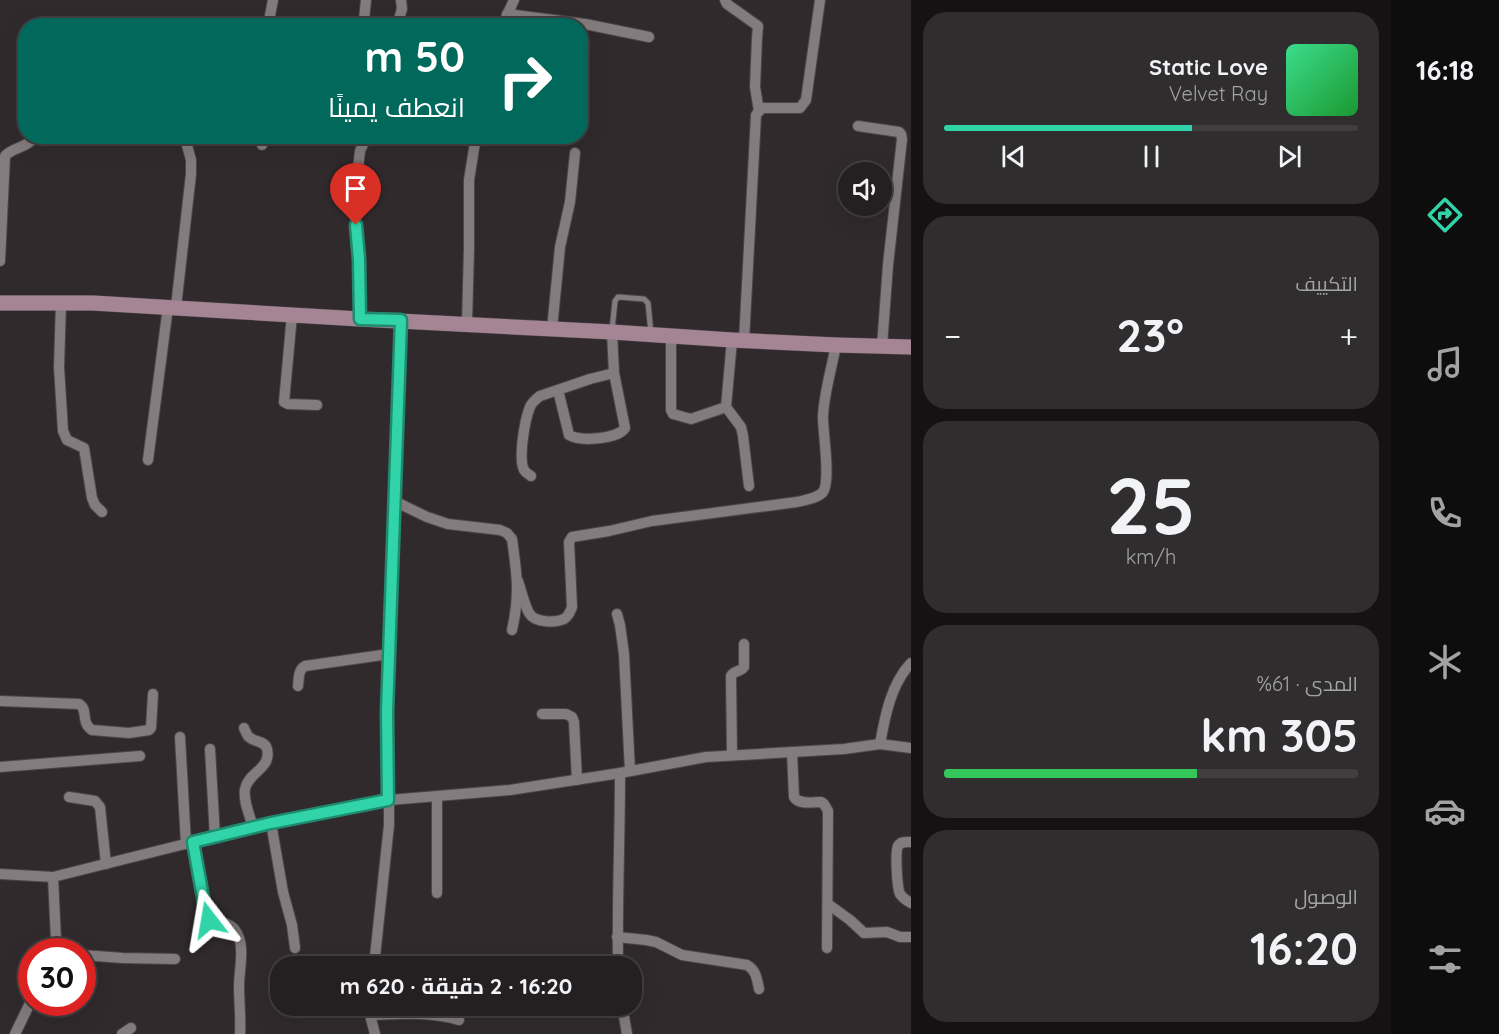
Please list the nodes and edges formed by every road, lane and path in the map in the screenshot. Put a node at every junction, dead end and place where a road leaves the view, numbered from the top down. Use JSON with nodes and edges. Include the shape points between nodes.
{"nodes":[{"id":1,"x":273,"y":0,"type":"edge"},
{"id":2,"x":366,"y":0,"type":"edge"},
{"id":3,"x":401,"y":0,"type":"edge"},
{"id":4,"x":514,"y":0,"type":"edge"},
{"id":5,"x":725,"y":0,"type":"edge"},
{"id":6,"x":820,"y":0,"type":"edge"},
{"id":7,"x":507,"y":14,"type":"junction"},
{"id":8,"x":270,"y":18,"type":"edge"},
{"id":9,"x":364,"y":18,"type":"edge"},
{"id":10,"x":399,"y":18,"type":"edge"},
{"id":11,"x":505,"y":18,"type":"edge"},
{"id":12,"x":538,"y":18,"type":"edge"},
{"id":13,"x":588,"y":25,"type":"edge"},
{"id":14,"x":649,"y":37,"type":"dead end"},
{"id":15,"x":759,"y":111,"type":"junction"},
{"id":16,"x":858,"y":126,"type":"dead end"},
{"id":17,"x":28,"y":144,"type":"edge"},
{"id":18,"x":186,"y":144,"type":"edge"},
{"id":19,"x":363,"y":144,"type":"edge"},
{"id":20,"x":475,"y":144,"type":"edge"},
{"id":21,"x":575,"y":153,"type":"dead end"},
{"id":22,"x":0,"y":261,"type":"edge"},
{"id":23,"x":61,"y":303,"type":"junction"},
{"id":24,"x":5,"y":305,"type":"edge"},
{"id":25,"x":172,"y":307,"type":"junction"},
{"id":26,"x":292,"y":315,"type":"junction"},
{"id":27,"x":360,"y":319,"type":"junction"},
{"id":28,"x":401,"y":320,"type":"junction"},
{"id":29,"x":467,"y":324,"type":"junction"},
{"id":30,"x":552,"y":328,"type":"junction"},
{"id":31,"x":612,"y":332,"type":"junction"},
{"id":32,"x":651,"y":334,"type":"junction"},
{"id":33,"x":671,"y":335,"type":"junction"},
{"id":34,"x":738,"y":340,"type":"junction"},
{"id":35,"x":836,"y":345,"type":"junction"},
{"id":36,"x":882,"y":346,"type":"junction"},
{"id":37,"x":911,"y":346,"type":"edge"},
{"id":38,"x":614,"y":373,"type":"junction"},
{"id":39,"x":558,"y":390,"type":"junction"},
{"id":40,"x":317,"y":405,"type":"dead end"},
{"id":41,"x":726,"y":407,"type":"junction"},
{"id":42,"x":148,"y":460,"type":"dead end"},
{"id":43,"x":531,"y":476,"type":"dead end"},
{"id":44,"x":749,"y":486,"type":"dead end"},
{"id":45,"x":394,"y":501,"type":"junction"},
{"id":46,"x":102,"y":512,"type":"dead end"},
{"id":47,"x":518,"y":581,"type":"junction"},
{"id":48,"x":616,"y":614,"type":"dead end"},
{"id":49,"x":512,"y":630,"type":"dead end"},
{"id":50,"x":744,"y":644,"type":"dead end"},
{"id":51,"x":389,"y":654,"type":"junction"},
{"id":52,"x":911,"y":663,"type":"edge"},
{"id":53,"x":298,"y":686,"type":"dead end"},
{"id":54,"x":153,"y":694,"type":"dead end"},
{"id":55,"x":0,"y":701,"type":"edge"},
{"id":56,"x":542,"y":714,"type":"dead end"},
{"id":57,"x":244,"y":728,"type":"dead end"},
{"id":58,"x":180,"y":737,"type":"dead end"},
{"id":59,"x":880,"y":744,"type":"junction"},
{"id":60,"x":911,"y":748,"type":"edge"},
{"id":61,"x":210,"y":749,"type":"dead end"},
{"id":62,"x":792,"y":752,"type":"junction"},
{"id":63,"x":732,"y":755,"type":"junction"},
{"id":64,"x":140,"y":756,"type":"dead end"},
{"id":65,"x":0,"y":768,"type":"edge"},
{"id":66,"x":625,"y":772,"type":"junction"},
{"id":67,"x":577,"y":780,"type":"junction"},
{"id":68,"x":69,"y":797,"type":"dead end"},
{"id":69,"x":436,"y":797,"type":"junction"},
{"id":70,"x":388,"y":800,"type":"junction"},
{"id":71,"x":271,"y":823,"type":"junction"},
{"id":72,"x":253,"y":827,"type":"junction"},
{"id":73,"x":215,"y":837,"type":"junction"},
{"id":74,"x":911,"y":842,"type":"edge"},
{"id":75,"x":190,"y":843,"type":"junction"},
{"id":76,"x":106,"y":864,"type":"junction"},
{"id":77,"x":0,"y":874,"type":"edge"},
{"id":78,"x":53,"y":876,"type":"junction"},
{"id":79,"x":437,"y":893,"type":"dead end"},
{"id":80,"x":911,"y":903,"type":"edge"},
{"id":81,"x":828,"y":904,"type":"junction"},
{"id":82,"x":617,"y":937,"type":"junction"},
{"id":83,"x":911,"y":937,"type":"edge"},
{"id":84,"x":56,"y":938,"type":"edge"},
{"id":85,"x":295,"y":948,"type":"dead end"},
{"id":86,"x":827,"y":948,"type":"dead end"},
{"id":87,"x":96,"y":956,"type":"edge"},
{"id":88,"x":375,"y":956,"type":"edge"},
{"id":89,"x":618,"y":956,"type":"edge"},
{"id":90,"x":175,"y":958,"type":"dead end"},
{"id":91,"x":759,"y":988,"type":"dead end"},
{"id":92,"x":24,"y":1016,"type":"edge"},
{"id":93,"x":371,"y":1016,"type":"edge"},
{"id":94,"x":444,"y":1016,"type":"edge"},
{"id":95,"x":624,"y":1016,"type":"edge"},
{"id":96,"x":459,"y":1020,"type":"dead end"},
{"id":97,"x":15,"y":1034,"type":"edge"},
{"id":98,"x":240,"y":1034,"type":"edge"},
{"id":99,"x":375,"y":1034,"type":"edge"},
{"id":100,"x":627,"y":1034,"type":"edge"}],
"edges":[{"from":1,"to":8,"type":"street"},
{"from":2,"to":9,"type":"street"},
{"from":3,"to":10,"type":"street"},
{"from":4,"to":7,"type":"street"},
{"from":5,"to":15,"type":"street","via":[[758,26],[755,87]]},
{"from":6,"to":15,"type":"street","via":[[806,100],[800,108]]},
{"from":7,"to":11,"type":"street"},
{"from":7,"to":12,"type":"street"},
{"from":13,"to":14,"type":"street"},
{"from":15,"to":34,"type":"street"},
{"from":16,"to":36,"type":"street","via":[[899,132],[902,139]]},
{"from":17,"to":22,"type":"street","via":[[5,156]]},
{"from":18,"to":25,"type":"street","via":[[191,174]]},
{"from":19,"to":27,"type":"street","via":[[355,211]]},
{"from":20,"to":29,"type":"street","via":[[469,180]]},
{"from":21,"to":30,"type":"street"},
{"from":23,"to":24,"type":"main road"},
{"from":23,"to":25,"type":"main road"},
{"from":23,"to":46,"type":"street","via":[[63,431],[67,440],[84,448],[92,498]]},
{"from":25,"to":26,"type":"main road"},
{"from":25,"to":42,"type":"street"},
{"from":26,"to":27,"type":"main road"},
{"from":26,"to":40,"type":"street","via":[[284,402]]},
{"from":27,"to":28,"type":"main road"},
{"from":28,"to":29,"type":"main road"},
{"from":28,"to":45,"type":"street"},
{"from":29,"to":30,"type":"main road"},
{"from":30,"to":31,"type":"main road"},
{"from":31,"to":32,"type":"main road"},
{"from":31,"to":32,"type":"lane","via":[[618,297],[644,299],[648,303]]},
{"from":31,"to":38,"type":"street"},
{"from":32,"to":33,"type":"main road"},
{"from":33,"to":34,"type":"main road"},
{"from":33,"to":41,"type":"street","via":[[673,414],[691,419]]},
{"from":34,"to":35,"type":"main road"},
{"from":34,"to":41,"type":"street"},
{"from":35,"to":36,"type":"main road"},
{"from":35,"to":47,"type":"street","via":[[824,409],[825,487],[818,496],[572,537],[572,607],[564,619],[551,622],[530,615]]},
{"from":36,"to":37,"type":"main road"},
{"from":38,"to":39,"type":"street"},
{"from":38,"to":39,"type":"street","via":[[625,428],[622,433],[604,438],[569,435]]},
{"from":39,"to":43,"type":"street","via":[[533,401],[524,426],[522,461],[525,472]]},
{"from":41,"to":44,"type":"street","via":[[741,427]]},
{"from":45,"to":47,"type":"street","via":[[448,524],[507,533],[512,539]]},
{"from":45,"to":51,"type":"street"},
{"from":47,"to":49,"type":"street"},
{"from":48,"to":66,"type":"street","via":[[624,654]]},
{"from":50,"to":63,"type":"street","via":[[744,667],[731,676]]},
{"from":51,"to":53,"type":"street","via":[[305,666],[299,673]]},
{"from":51,"to":70,"type":"street"},
{"from":52,"to":59,"type":"street","via":[[892,695]]},
{"from":54,"to":55,"type":"street","via":[[151,728],[129,733],[92,730],[87,727],[84,709],[79,704]]},
{"from":56,"to":67,"type":"street","via":[[572,717]]},
{"from":57,"to":72,"type":"street","via":[[248,736],[267,748],[268,757],[245,789]]},
{"from":58,"to":75,"type":"street"},
{"from":59,"to":60,"type":"street"},
{"from":59,"to":62,"type":"street"},
{"from":61,"to":73,"type":"street"},
{"from":62,"to":63,"type":"street"},
{"from":62,"to":81,"type":"street","via":[[796,801],[821,802],[828,811]]},
{"from":63,"to":66,"type":"street"},
{"from":64,"to":65,"type":"street"},
{"from":66,"to":67,"type":"street"},
{"from":66,"to":82,"type":"street"},
{"from":67,"to":69,"type":"street"},
{"from":68,"to":76,"type":"street","via":[[95,801],[100,807]]},
{"from":69,"to":70,"type":"street"},
{"from":69,"to":79,"type":"street"},
{"from":70,"to":71,"type":"street"},
{"from":70,"to":88,"type":"street","via":[[389,825]]},
{"from":71,"to":72,"type":"street"},
{"from":71,"to":85,"type":"street"},
{"from":72,"to":73,"type":"street"},
{"from":73,"to":75,"type":"street"},
{"from":74,"to":80,"type":"street","via":[[899,844],[897,856],[899,889]]},
{"from":75,"to":76,"type":"street"},
{"from":75,"to":98,"type":"street","via":[[209,920],[227,924],[239,937]]},
{"from":76,"to":78,"type":"street"},
{"from":77,"to":78,"type":"street"},
{"from":78,"to":84,"type":"street"},
{"from":81,"to":83,"type":"street","via":[[864,933]]},
{"from":81,"to":86,"type":"street"},
{"from":82,"to":89,"type":"street"},
{"from":82,"to":91,"type":"street","via":[[656,942],[682,955],[747,965],[755,972]]},
{"from":87,"to":90,"type":"street"},
{"from":92,"to":97,"type":"street"},
{"from":93,"to":99,"type":"street"},
{"from":94,"to":96,"type":"street"},
{"from":95,"to":100,"type":"street"}]}
